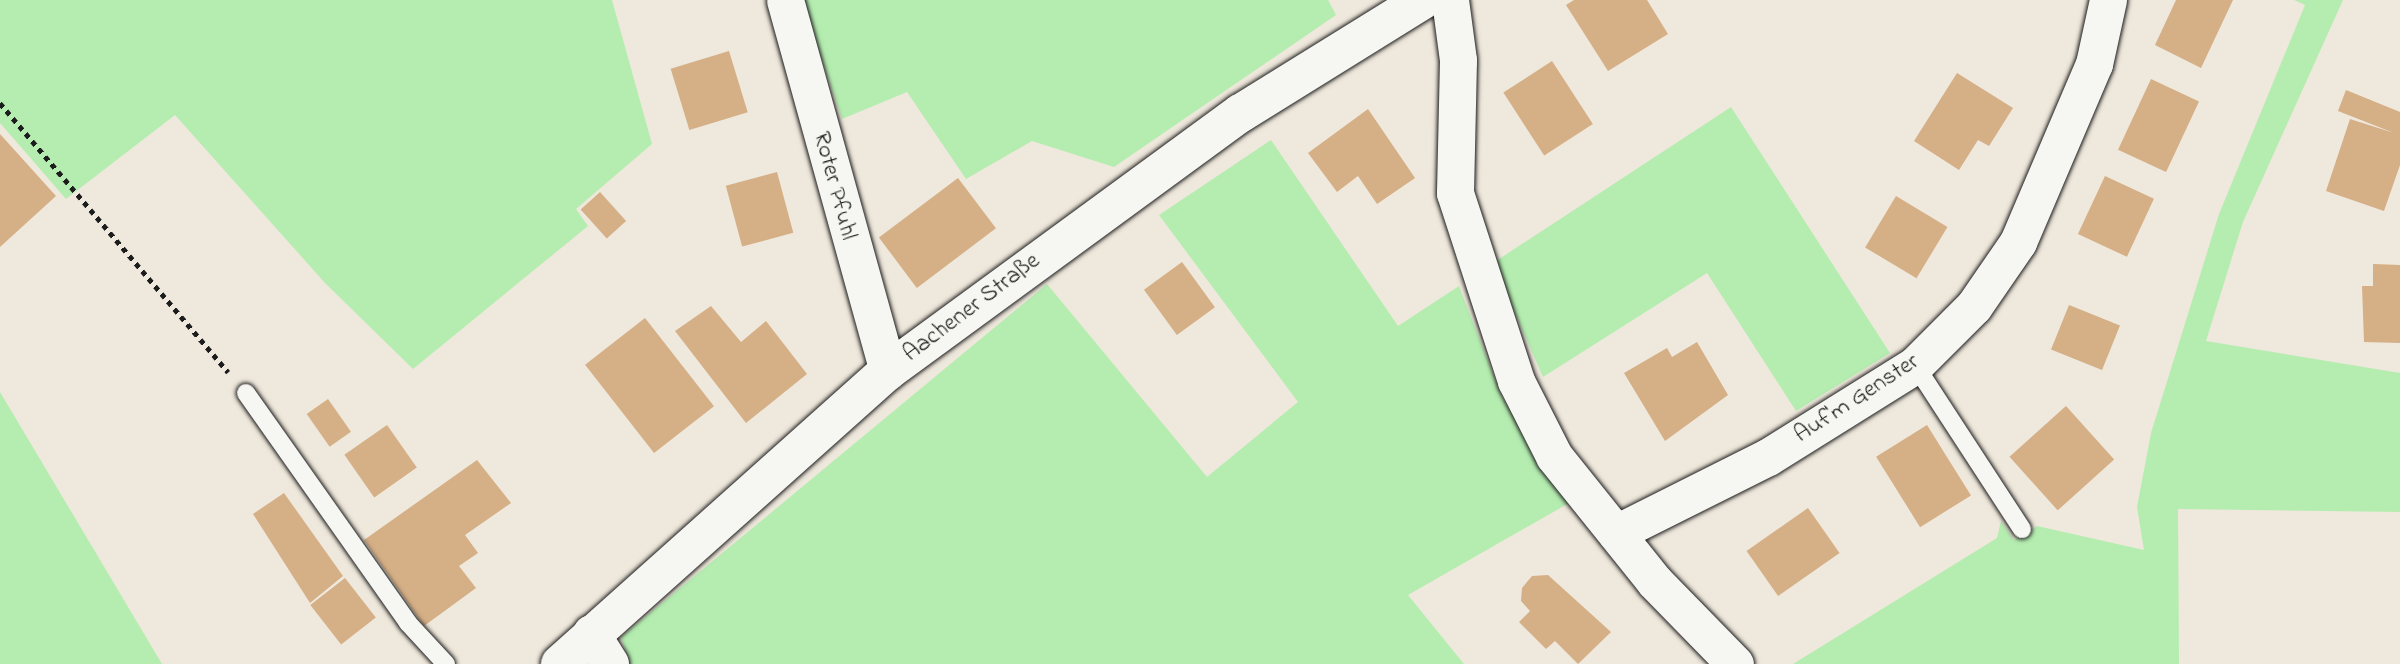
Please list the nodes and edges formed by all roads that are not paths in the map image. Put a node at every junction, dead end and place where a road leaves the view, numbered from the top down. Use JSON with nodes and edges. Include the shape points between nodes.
{"nodes":[{"id":1,"x":785,"y":0,"type":"edge"},
{"id":2,"x":1423,"y":0,"type":"edge"},
{"id":3,"x":1450,"y":0,"type":"edge"},
{"id":4,"x":2108,"y":0,"type":"edge"},
{"id":5,"x":1915,"y":365,"type":"junction"},
{"id":6,"x":888,"y":371,"type":"junction"},
{"id":7,"x":246,"y":393,"type":"road end"},
{"id":8,"x":2022,"y":529,"type":"dead end"},
{"id":9,"x":1616,"y":533,"type":"junction"},
{"id":10,"x":601,"y":648,"type":"edge"},
{"id":11,"x":446,"y":664,"type":"edge"},
{"id":12,"x":560,"y":664,"type":"edge"},
{"id":13,"x":1735,"y":664,"type":"edge"}],
"edges":[{"from":1,"to":6,"type":"street","name":"Roter Pfuhl"},
{"from":2,"to":6,"type":"street","name":"Aachener Straße","via":[[1241,113]]},
{"from":3,"to":9,"type":"street","via":[[1458,60],[1455,193],[1464,235],[1516,382],[1555,456]]},
{"from":4,"to":5,"type":"street","name":"Auf'm Genster","via":[[2094,64],[2018,242],[1974,306]]},
{"from":5,"to":8,"type":"lane"},
{"from":5,"to":9,"type":"street","name":"Auf'm Genster","via":[[1768,457]]},
{"from":6,"to":10,"type":"street","name":"Aachener Straße"},
{"from":7,"to":11,"type":"lane","via":[[408,623]]},
{"from":9,"to":13,"type":"street"},
{"from":10,"to":12,"type":"street","name":"Aachener Straße"}]}
